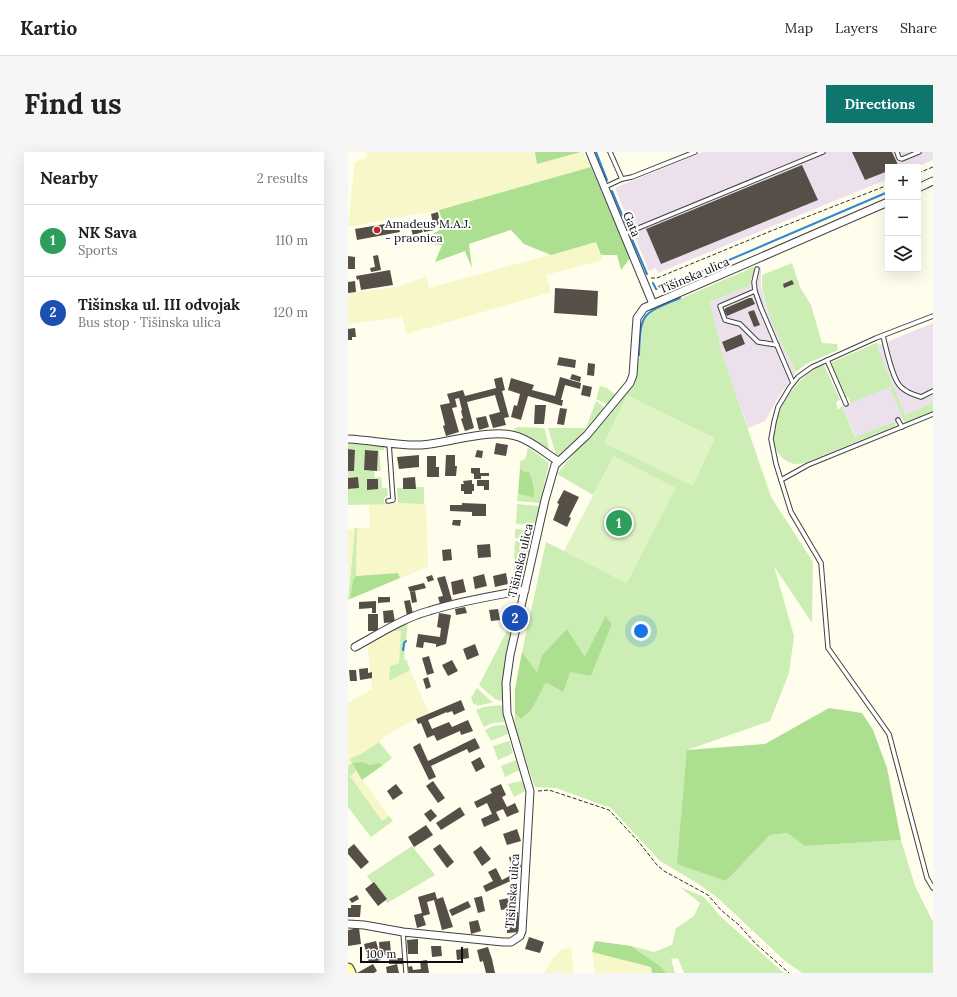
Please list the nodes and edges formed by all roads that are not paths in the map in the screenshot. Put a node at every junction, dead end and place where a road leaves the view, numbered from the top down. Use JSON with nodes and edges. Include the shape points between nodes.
{"nodes":[{"id":1,"x":590,"y":152,"type":"edge"},
{"id":2,"x":610,"y":152,"type":"edge"},
{"id":3,"x":695,"y":152,"type":"edge"},
{"id":4,"x":823,"y":152,"type":"edge"},
{"id":5,"x":897,"y":152,"type":"edge"},
{"id":6,"x":919,"y":152,"type":"edge"},
{"id":7,"x":622,"y":179,"type":"junction"},
{"id":8,"x":933,"y":181,"type":"edge"},
{"id":9,"x":605,"y":187,"type":"junction"},
{"id":10,"x":921,"y":187,"type":"edge"},
{"id":11,"x":885,"y":203,"type":"edge"},
{"id":12,"x":624,"y":234,"type":"junction"},
{"id":13,"x":757,"y":269,"type":"dead end"},
{"id":14,"x":755,"y":291,"type":"junction"},
{"id":15,"x":653,"y":304,"type":"junction"},
{"id":16,"x":933,"y":316,"type":"edge"},
{"id":17,"x":883,"y":336,"type":"junction"},
{"id":18,"x":777,"y":345,"type":"junction"},
{"id":19,"x":827,"y":360,"type":"junction"},
{"id":20,"x":793,"y":383,"type":"junction"},
{"id":21,"x":933,"y":391,"type":"edge"},
{"id":22,"x":846,"y":404,"type":"dead end"},
{"id":23,"x":933,"y":414,"type":"edge"},
{"id":24,"x":898,"y":420,"type":"dead end"},
{"id":25,"x":902,"y":427,"type":"junction"},
{"id":26,"x":348,"y":439,"type":"edge"},
{"id":27,"x":389,"y":443,"type":"junction"},
{"id":28,"x":558,"y":461,"type":"junction"},
{"id":29,"x":781,"y":480,"type":"junction"},
{"id":30,"x":388,"y":501,"type":"dead end"},
{"id":31,"x":525,"y":590,"type":"junction"},
{"id":32,"x":355,"y":647,"type":"dead end"},
{"id":33,"x":933,"y":888,"type":"edge"},
{"id":34,"x":348,"y":924,"type":"edge"},
{"id":35,"x":403,"y":932,"type":"junction"},
{"id":36,"x":348,"y":969,"type":"edge"},
{"id":37,"x":350,"y":973,"type":"edge"},
{"id":38,"x":406,"y":973,"type":"edge"}],
"edges":[{"from":1,"to":9,"type":"street","name":"Gata"},
{"from":2,"to":7,"type":"lane"},
{"from":3,"to":7,"type":"lane"},
{"from":4,"to":12,"type":"lane"},
{"from":5,"to":6,"type":"lane","via":[[902,159]]},
{"from":7,"to":9,"type":"lane"},
{"from":8,"to":10,"type":"street"},
{"from":9,"to":12,"type":"street","name":"Gata"},
{"from":11,"to":15,"type":"street","name":"Tišinska ulica"},
{"from":12,"to":15,"type":"street","name":"Gata"},
{"from":13,"to":14,"type":"lane"},
{"from":14,"to":18,"type":"lane"},
{"from":14,"to":18,"type":"lane","via":[[720,306],[725,320],[740,324],[758,342]]},
{"from":15,"to":28,"type":"street","name":"Tišinska ulica","via":[[644,308],[637,318],[633,375],[630,383],[586,436]]},
{"from":16,"to":17,"type":"lane"},
{"from":17,"to":19,"type":"lane"},
{"from":17,"to":21,"type":"lane","via":[[900,387],[921,397]]},
{"from":18,"to":20,"type":"lane"},
{"from":19,"to":20,"type":"lane","via":[[812,367]]},
{"from":19,"to":22,"type":"lane"},
{"from":20,"to":29,"type":"lane","via":[[778,407],[771,439]]},
{"from":23,"to":25,"type":"lane"},
{"from":24,"to":25,"type":"lane"},
{"from":25,"to":29,"type":"lane","via":[[808,465]]},
{"from":26,"to":27,"type":"street"},
{"from":27,"to":28,"type":"street","via":[[420,445],[484,435],[512,435],[526,440]]},
{"from":27,"to":30,"type":"lane","via":[[393,500]]},
{"from":28,"to":31,"type":"street","name":"Tišinska ulica","via":[[545,500]]},
{"from":29,"to":33,"type":"lane","via":[[791,512],[821,563],[828,648],[889,734],[927,878]]},
{"from":31,"to":32,"type":"street","via":[[428,611]]},
{"from":31,"to":35,"type":"street","name":"Tišinska ulica","via":[[510,655],[506,690],[506,713],[530,791],[520,936],[511,942],[503,942]]},
{"from":34,"to":35,"type":"street","name":"Tišinska ulica"},
{"from":35,"to":38,"type":"lane"},
{"from":36,"to":37,"type":"main road"}]}
